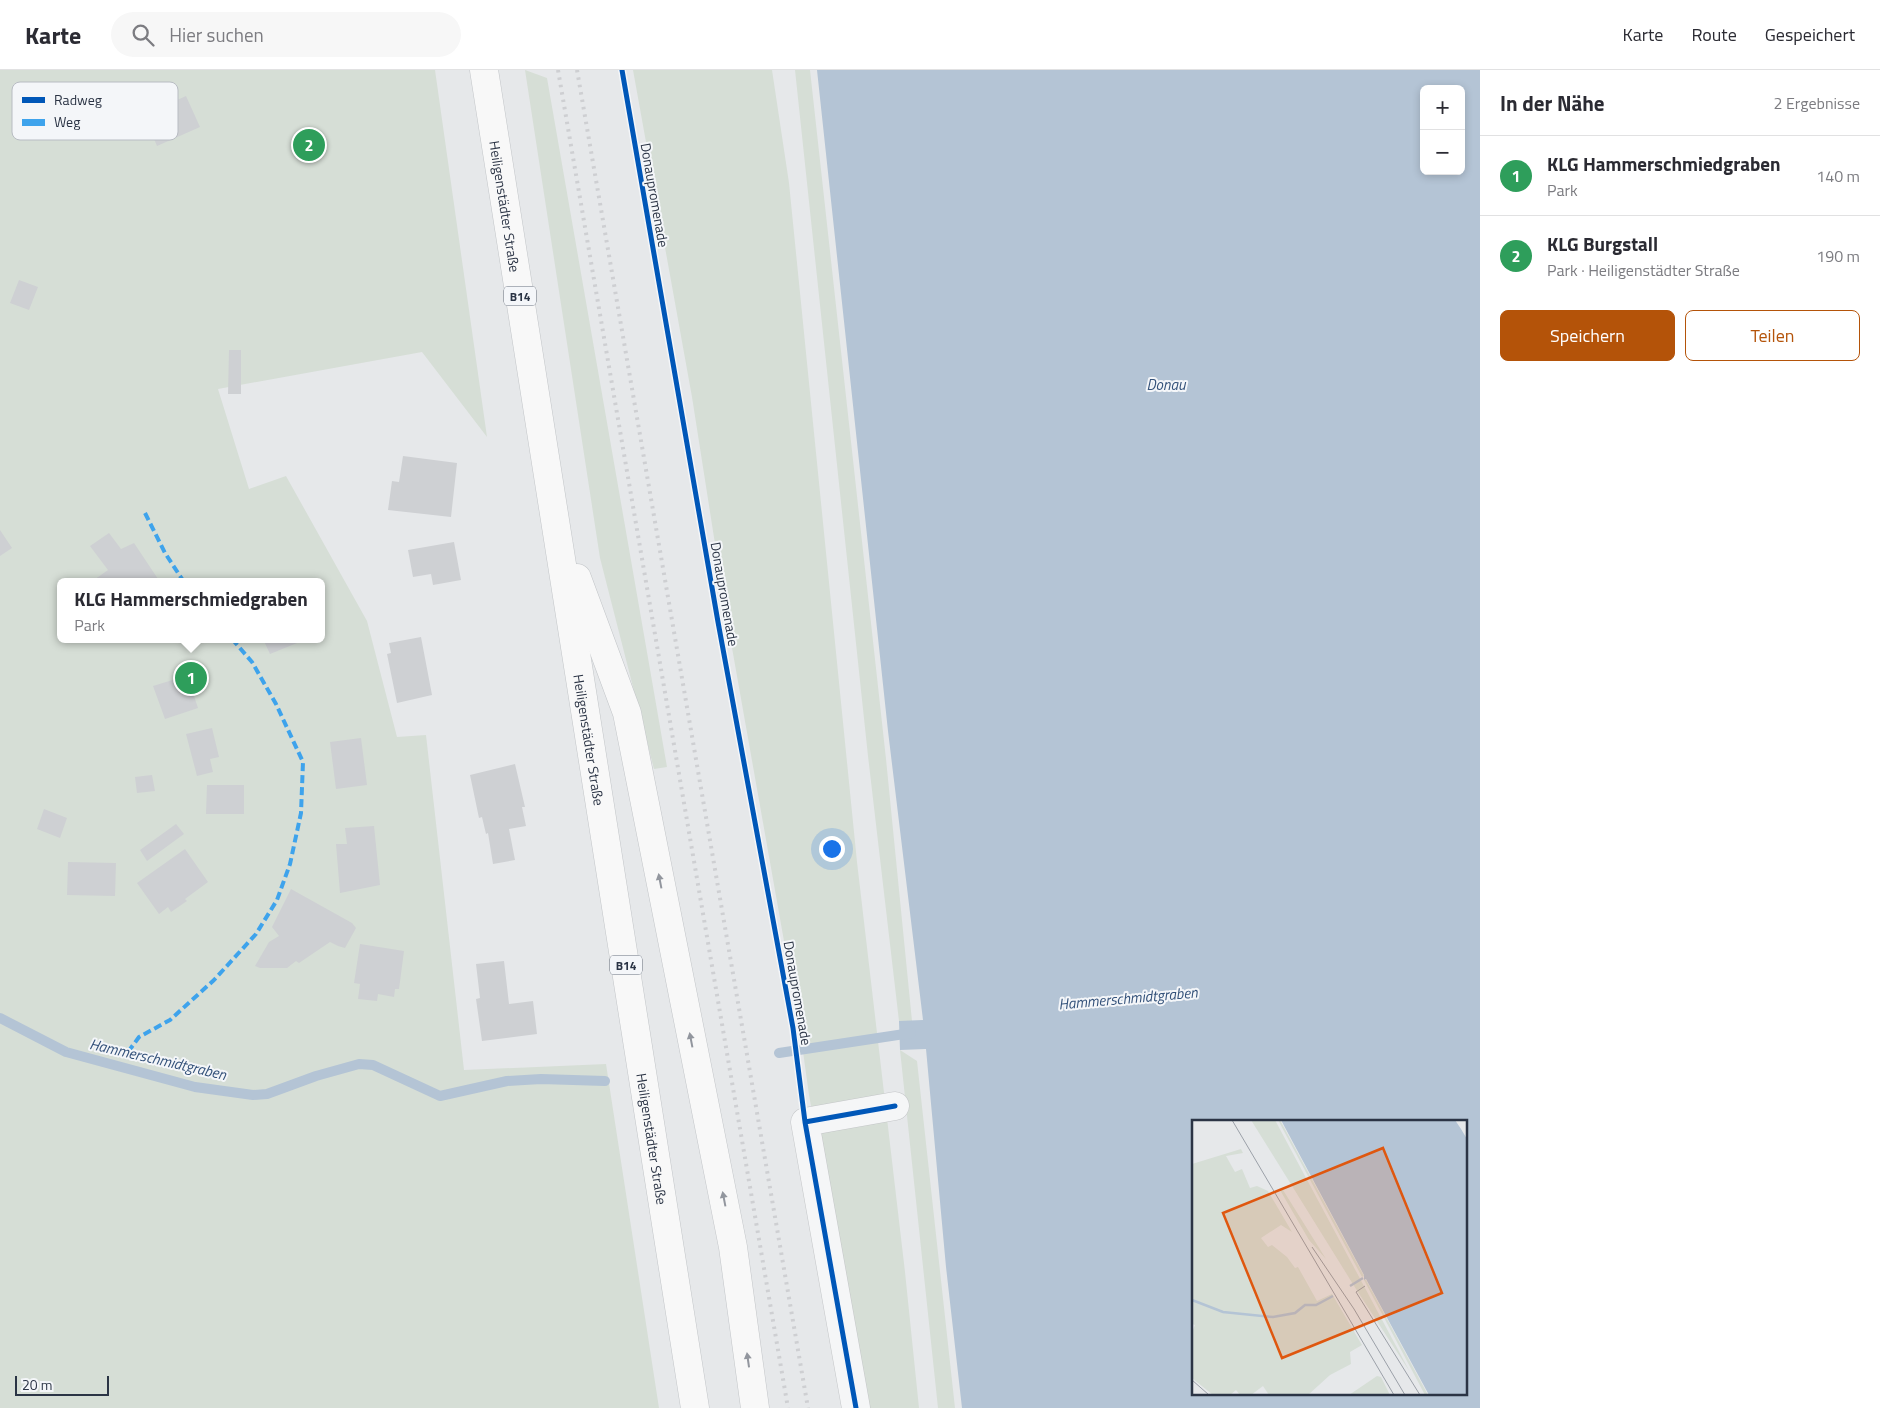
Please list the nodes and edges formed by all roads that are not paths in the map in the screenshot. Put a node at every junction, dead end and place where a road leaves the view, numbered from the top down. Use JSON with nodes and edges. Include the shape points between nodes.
{"nodes":[{"id":1,"x":484,"y":70,"type":"edge"},
{"id":2,"x":556,"y":523,"type":"junction"},
{"id":3,"x":895,"y":1106,"type":"dead end"},
{"id":4,"x":696,"y":1408,"type":"edge"},
{"id":5,"x":755,"y":1408,"type":"edge"},
{"id":6,"x":856,"y":1408,"type":"edge"}],
"edges":[{"from":1,"to":2,"type":"main road","name":"Heiligenstädter Straße","number":"B14"},
{"from":2,"to":4,"type":"main road","name":"Heiligenstädter Straße","number":"B14"},
{"from":5,"to":2,"type":"main road","one_way":true,"via":[[733,1247],[627,713]]},
{"from":3,"to":6,"type":"street","via":[[805,1122]]}]}
